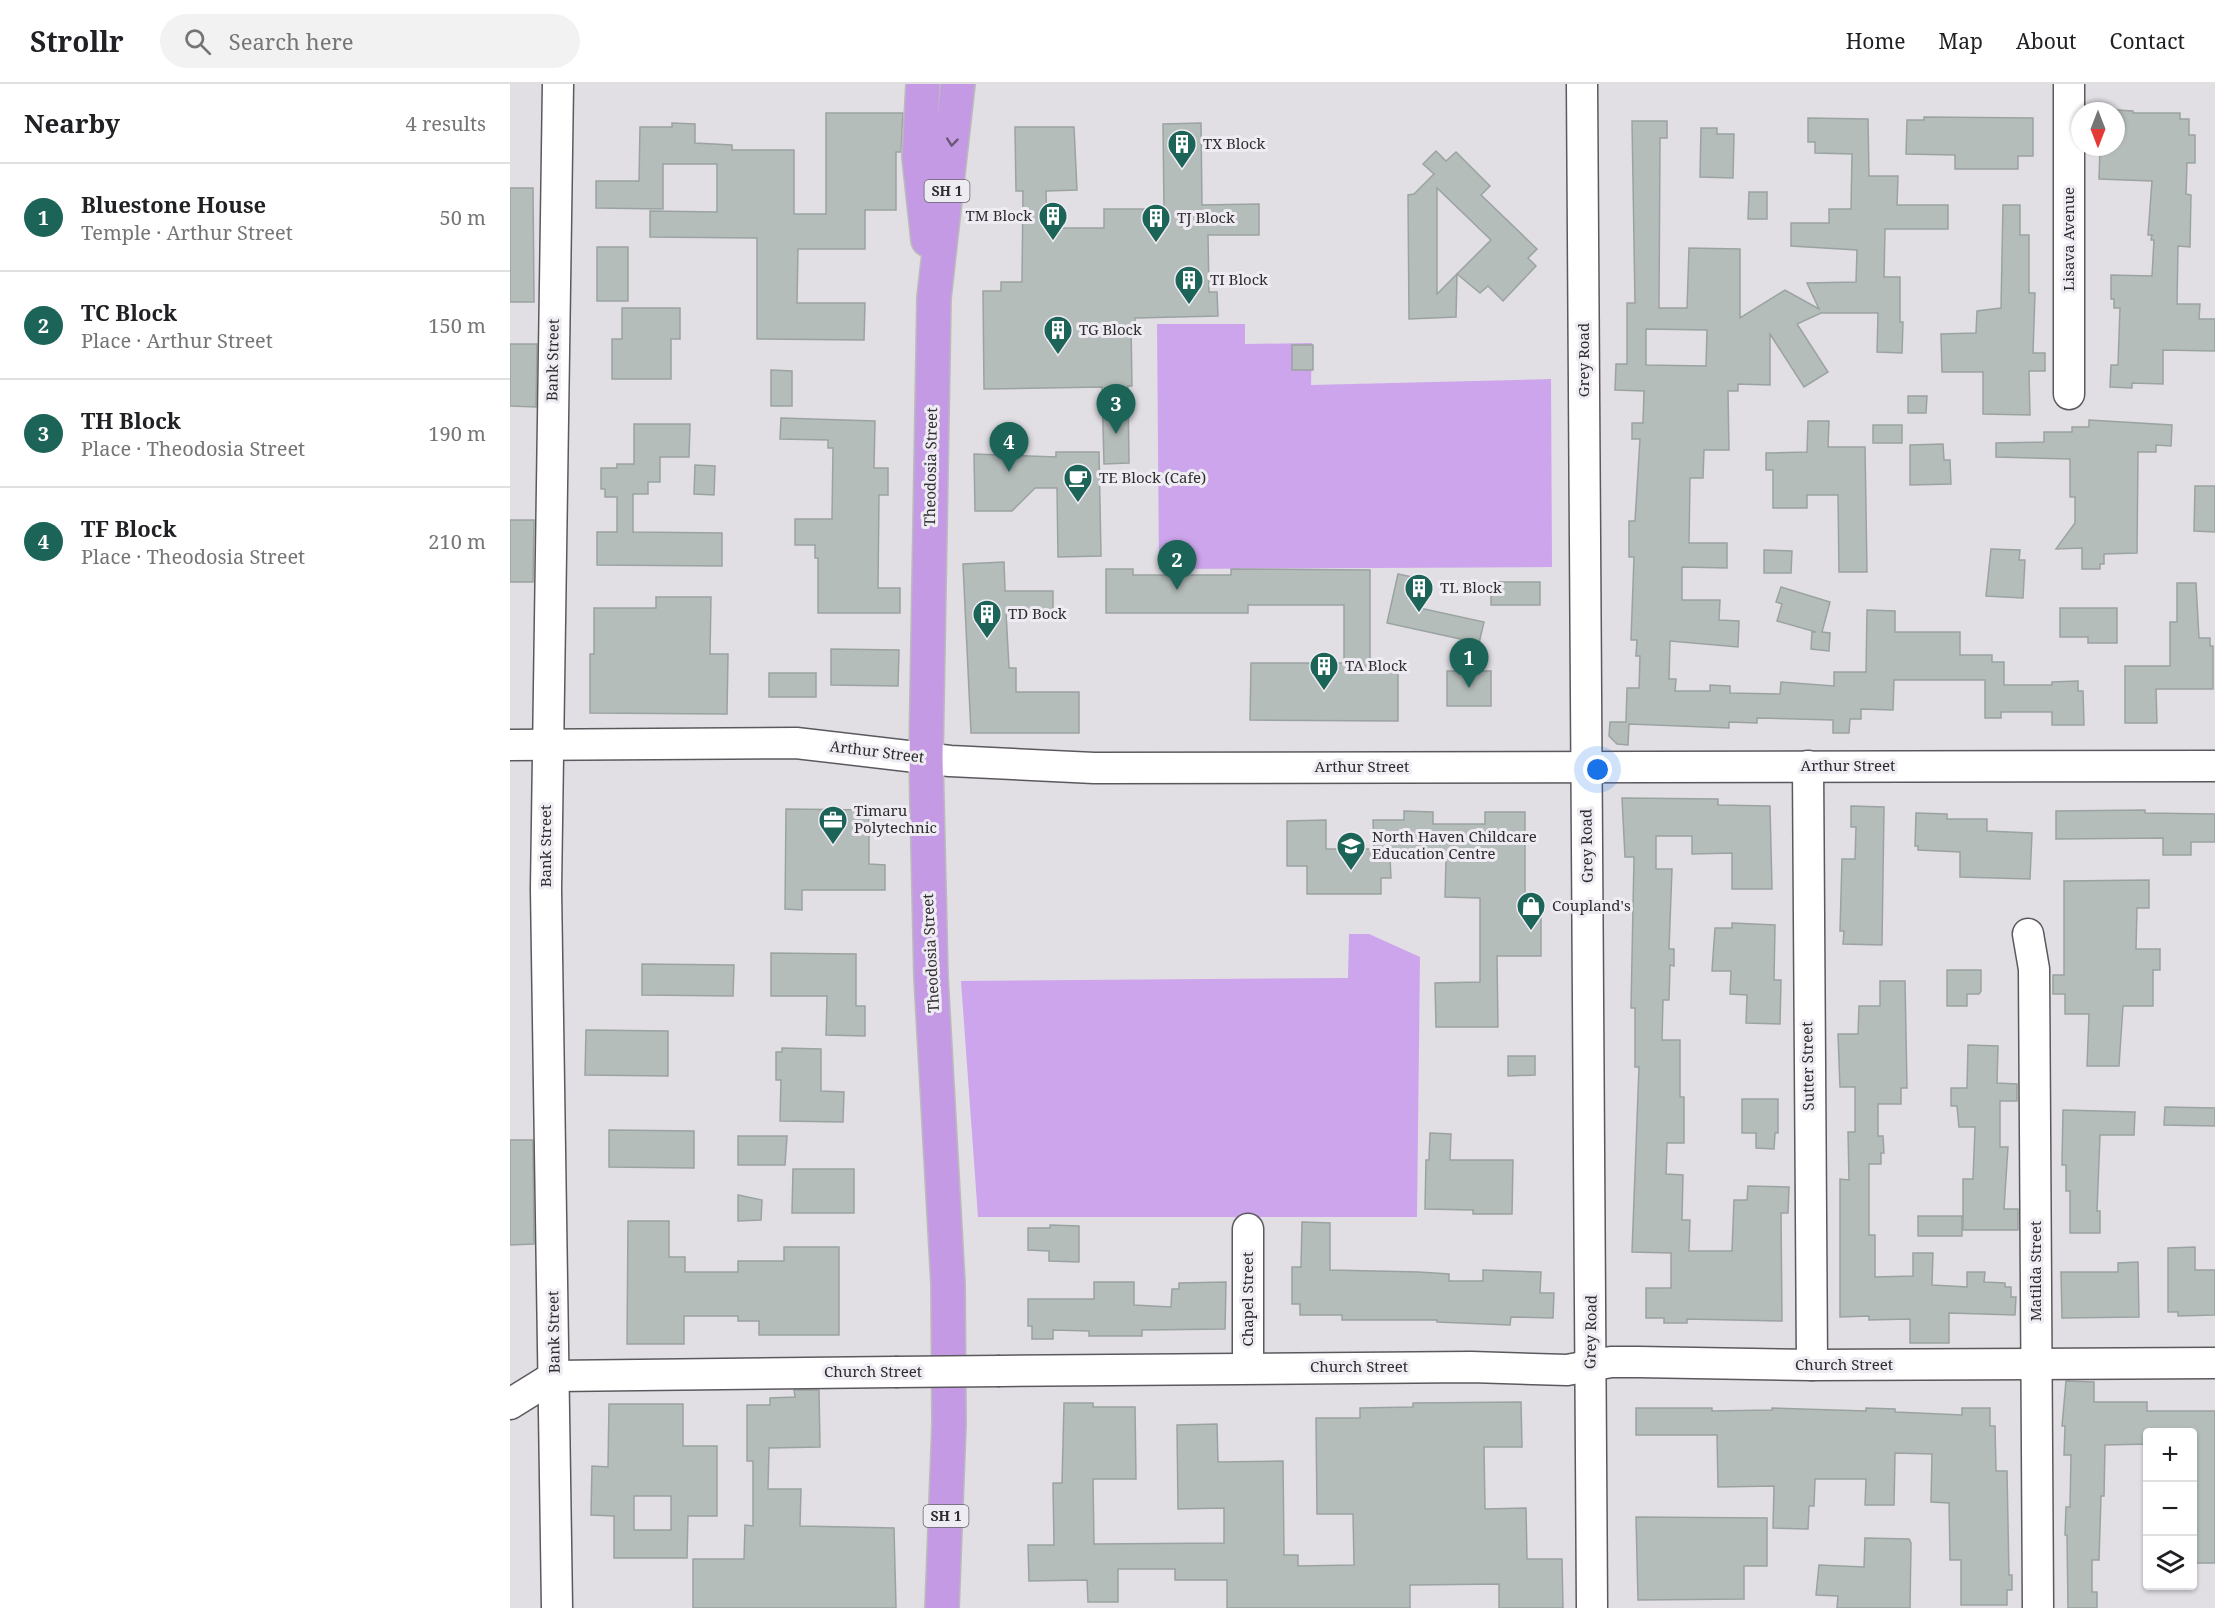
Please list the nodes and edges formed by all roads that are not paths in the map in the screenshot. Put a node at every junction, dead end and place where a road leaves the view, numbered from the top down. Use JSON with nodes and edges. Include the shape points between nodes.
{"nodes":[{"id":1,"x":558,"y":84,"type":"edge"},
{"id":2,"x":923,"y":84,"type":"edge"},
{"id":3,"x":958,"y":84,"type":"edge"},
{"id":4,"x":1582,"y":84,"type":"edge"},
{"id":5,"x":2069,"y":84,"type":"edge"},
{"id":6,"x":934,"y":298,"type":"junction"},
{"id":7,"x":2069,"y":394,"type":"dead end"},
{"id":8,"x":510,"y":745,"type":"edge"},
{"id":9,"x":546,"y":745,"type":"junction"},
{"id":10,"x":926,"y":758,"type":"junction"},
{"id":11,"x":1808,"y":766,"type":"junction"},
{"id":12,"x":2215,"y":766,"type":"edge"},
{"id":13,"x":1586,"y":768,"type":"junction"},
{"id":14,"x":2028,"y":934,"type":"dead end"},
{"id":15,"x":1248,"y":1229,"type":"dead end"},
{"id":16,"x":2215,"y":1363,"type":"edge"},
{"id":17,"x":2037,"y":1364,"type":"junction"},
{"id":18,"x":1812,"y":1365,"type":"junction"},
{"id":19,"x":1590,"y":1366,"type":"junction"},
{"id":20,"x":1248,"y":1368,"type":"junction"},
{"id":21,"x":555,"y":1376,"type":"junction"},
{"id":22,"x":510,"y":1404,"type":"edge"},
{"id":23,"x":557,"y":1608,"type":"edge"},
{"id":24,"x":942,"y":1608,"type":"edge"},
{"id":25,"x":1592,"y":1608,"type":"edge"},
{"id":26,"x":2038,"y":1608,"type":"edge"}],
"edges":[{"from":1,"to":9,"type":"street","name":"Bank Street"},
{"from":2,"to":6,"type":"highway","name":"Theodosia Street","number":"SH 1","via":[[919,157]]},
{"from":3,"to":6,"type":"highway","name":"Theodosia Street","number":"SH 1","one_way":true},
{"from":4,"to":13,"type":"street","name":"Grey Road"},
{"from":5,"to":7,"type":"street","name":"Lisava Avenue"},
{"from":6,"to":10,"type":"highway","name":"Theodosia Street","number":"SH 1"},
{"from":8,"to":9,"type":"street","name":"Arthur Street"},
{"from":9,"to":10,"type":"street","name":"Arthur Street","via":[[796,743]]},
{"from":9,"to":21,"type":"street","name":"Bank Street"},
{"from":10,"to":13,"type":"street","name":"Arthur Street","via":[[1094,768]]},
{"from":10,"to":24,"type":"highway","name":"Theodosia Street","number":"SH 1","via":[[931,966],[948,1284],[949,1424]]},
{"from":11,"to":12,"type":"street","name":"Arthur Street"},
{"from":11,"to":13,"type":"street","name":"Arthur Street"},
{"from":11,"to":18,"type":"street","name":"Sutter Street"},
{"from":13,"to":19,"type":"street","name":"Grey Road"},
{"from":14,"to":17,"type":"street","name":"Matilda Street","via":[[2034,969]]},
{"from":15,"to":20,"type":"street","name":"Chapel Street"},
{"from":16,"to":17,"type":"street","name":"Church Street"},
{"from":17,"to":18,"type":"street","name":"Church Street"},
{"from":17,"to":26,"type":"street","name":"Matilda Street"},
{"from":18,"to":19,"type":"street","name":"Church Street","via":[[1629,1362]]},
{"from":19,"to":20,"type":"street","name":"Church Street","via":[[1567,1370]]},
{"from":19,"to":25,"type":"street","name":"Grey Road"},
{"from":20,"to":21,"type":"street","name":"Church Street","bridge":true},
{"from":21,"to":22,"type":"street"},
{"from":21,"to":23,"type":"street","name":"Bank Street"}]}
